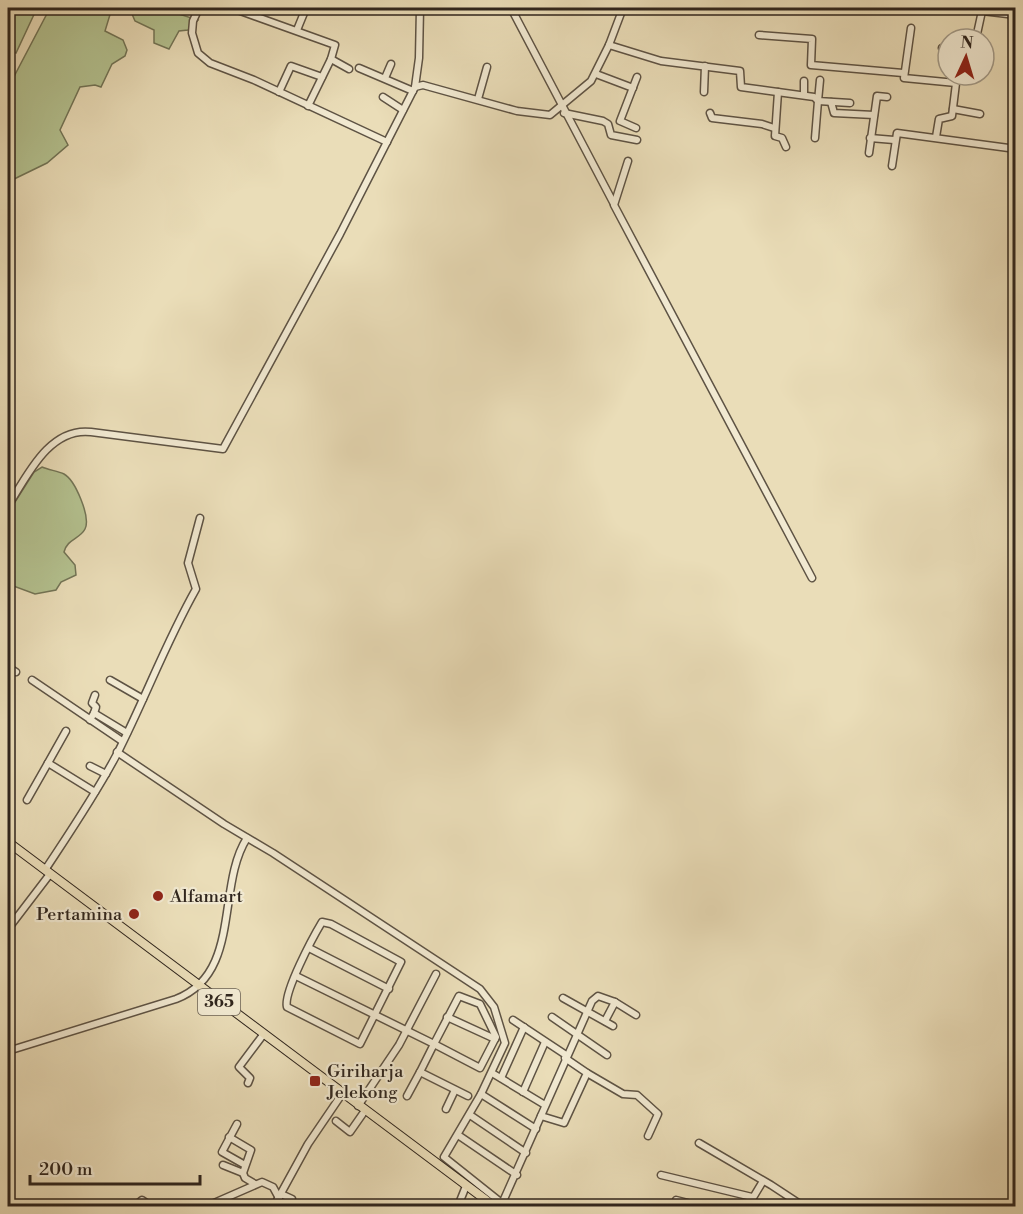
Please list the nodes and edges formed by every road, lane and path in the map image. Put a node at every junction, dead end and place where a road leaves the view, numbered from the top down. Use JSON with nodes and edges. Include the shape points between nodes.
{"nodes":[{"id":1,"x":199,"y":8,"type":"edge"},
{"id":2,"x":232,"y":8,"type":"edge"},
{"id":3,"x":306,"y":8,"type":"edge"},
{"id":4,"x":420,"y":8,"type":"edge"},
{"id":5,"x":511,"y":8,"type":"edge"},
{"id":6,"x":622,"y":8,"type":"edge"},
{"id":7,"x":1016,"y":15,"type":"edge"},
{"id":8,"x":979,"y":27,"type":"edge"},
{"id":9,"x":911,"y":28,"type":"dead end"},
{"id":10,"x":297,"y":30,"type":"junction"},
{"id":11,"x":759,"y":35,"type":"dead end"},
{"id":12,"x":609,"y":45,"type":"junction"},
{"id":13,"x":331,"y":60,"type":"junction"},
{"id":14,"x":391,"y":64,"type":"dead end"},
{"id":15,"x":705,"y":66,"type":"junction"},
{"id":16,"x":359,"y":68,"type":"dead end"},
{"id":17,"x":487,"y":68,"type":"dead end"},
{"id":18,"x":349,"y":69,"type":"dead end"},
{"id":19,"x":903,"y":73,"type":"junction"},
{"id":20,"x":596,"y":74,"type":"junction"},
{"id":21,"x":322,"y":77,"type":"junction"},
{"id":22,"x":637,"y":77,"type":"dead end"},
{"id":23,"x":385,"y":78,"type":"junction"},
{"id":24,"x":820,"y":80,"type":"dead end"},
{"id":25,"x":804,"y":81,"type":"dead end"},
{"id":26,"x":936,"y":81,"type":"edge"},
{"id":27,"x":956,"y":87,"type":"edge"},
{"id":28,"x":633,"y":88,"type":"junction"},
{"id":29,"x":414,"y":89,"type":"junction"},
{"id":30,"x":279,"y":92,"type":"junction"},
{"id":31,"x":704,"y":92,"type":"dead end"},
{"id":32,"x":778,"y":92,"type":"junction"},
{"id":33,"x":804,"y":95,"type":"junction"},
{"id":34,"x":383,"y":97,"type":"dead end"},
{"id":35,"x":887,"y":97,"type":"dead end"},
{"id":36,"x":478,"y":99,"type":"junction"},
{"id":37,"x":818,"y":101,"type":"junction"},
{"id":38,"x":831,"y":102,"type":"junction"},
{"id":39,"x":850,"y":103,"type":"dead end"},
{"id":40,"x":308,"y":106,"type":"junction"},
{"id":41,"x":953,"y":109,"type":"junction"},
{"id":42,"x":403,"y":110,"type":"junction"},
{"id":43,"x":563,"y":110,"type":"junction"},
{"id":44,"x":711,"y":113,"type":"dead end"},
{"id":45,"x":980,"y":114,"type":"dead end"},
{"id":46,"x":874,"y":115,"type":"junction"},
{"id":47,"x":636,"y":128,"type":"dead end"},
{"id":48,"x":774,"y":128,"type":"junction"},
{"id":49,"x":936,"y":137,"type":"junction"},
{"id":50,"x":815,"y":138,"type":"dead end"},
{"id":51,"x":870,"y":138,"type":"junction"},
{"id":52,"x":637,"y":140,"type":"dead end"},
{"id":53,"x":894,"y":140,"type":"junction"},
{"id":54,"x":387,"y":142,"type":"junction"},
{"id":55,"x":786,"y":147,"type":"dead end"},
{"id":56,"x":1016,"y":149,"type":"edge"},
{"id":57,"x":869,"y":153,"type":"dead end"},
{"id":58,"x":628,"y":160,"type":"dead end"},
{"id":59,"x":892,"y":166,"type":"dead end"},
{"id":60,"x":614,"y":205,"type":"junction"},
{"id":61,"x":8,"y":506,"type":"edge"},
{"id":62,"x":200,"y":518,"type":"dead end"},
{"id":63,"x":812,"y":578,"type":"dead end"},
{"id":64,"x":8,"y":667,"type":"edge"},
{"id":65,"x":16,"y":672,"type":"dead end"},
{"id":66,"x":32,"y":680,"type":"dead end"},
{"id":67,"x":110,"y":680,"type":"dead end"},
{"id":68,"x":95,"y":696,"type":"dead end"},
{"id":69,"x":143,"y":699,"type":"junction"},
{"id":70,"x":92,"y":716,"type":"junction"},
{"id":71,"x":66,"y":731,"type":"dead end"},
{"id":72,"x":127,"y":733,"type":"junction"},
{"id":73,"x":122,"y":741,"type":"junction"},
{"id":74,"x":117,"y":752,"type":"junction"},
{"id":75,"x":48,"y":763,"type":"junction"},
{"id":76,"x":90,"y":766,"type":"dead end"},
{"id":77,"x":106,"y":774,"type":"junction"},
{"id":78,"x":95,"y":792,"type":"junction"},
{"id":79,"x":27,"y":800,"type":"dead end"},
{"id":80,"x":247,"y":838,"type":"junction"},
{"id":81,"x":8,"y":842,"type":"edge"},
{"id":82,"x":47,"y":872,"type":"junction"},
{"id":83,"x":10,"y":923,"type":"edge"},
{"id":84,"x":309,"y":948,"type":"junction"},
{"id":85,"x":436,"y":974,"type":"dead end"},
{"id":86,"x":296,"y":976,"type":"junction"},
{"id":87,"x":197,"y":986,"type":"junction"},
{"id":88,"x":389,"y":989,"type":"junction"},
{"id":89,"x":563,"y":998,"type":"dead end"},
{"id":90,"x":615,"y":1002,"type":"junction"},
{"id":91,"x":588,"y":1012,"type":"junction"},
{"id":92,"x":636,"y":1015,"type":"dead end"},
{"id":93,"x":377,"y":1016,"type":"junction"},
{"id":94,"x":447,"y":1017,"type":"junction"},
{"id":95,"x":552,"y":1017,"type":"dead end"},
{"id":96,"x":513,"y":1020,"type":"dead end"},
{"id":97,"x":605,"y":1021,"type":"junction"},
{"id":98,"x":614,"y":1026,"type":"dead end"},
{"id":99,"x":524,"y":1027,"type":"junction"},
{"id":100,"x":405,"y":1031,"type":"junction"},
{"id":101,"x":578,"y":1033,"type":"junction"},
{"id":102,"x":263,"y":1035,"type":"junction"},
{"id":103,"x":495,"y":1039,"type":"junction"},
{"id":104,"x":545,"y":1042,"type":"junction"},
{"id":105,"x":434,"y":1044,"type":"junction"},
{"id":106,"x":8,"y":1051,"type":"edge"},
{"id":107,"x":607,"y":1055,"type":"dead end"},
{"id":108,"x":566,"y":1057,"type":"junction"},
{"id":109,"x":420,"y":1072,"type":"junction"},
{"id":110,"x":587,"y":1072,"type":"junction"},
{"id":111,"x":492,"y":1073,"type":"junction"},
{"id":112,"x":501,"y":1078,"type":"junction"},
{"id":113,"x":248,"y":1083,"type":"dead end"},
{"id":114,"x":455,"y":1090,"type":"junction"},
{"id":115,"x":523,"y":1092,"type":"junction"},
{"id":116,"x":342,"y":1094,"type":"junction"},
{"id":117,"x":481,"y":1094,"type":"junction"},
{"id":118,"x":407,"y":1096,"type":"dead end"},
{"id":119,"x":468,"y":1096,"type":"dead end"},
{"id":120,"x":545,"y":1105,"type":"junction"},
{"id":121,"x":361,"y":1109,"type":"junction"},
{"id":122,"x":446,"y":1109,"type":"dead end"},
{"id":123,"x":470,"y":1115,"type":"junction"},
{"id":124,"x":542,"y":1116,"type":"junction"},
{"id":125,"x":336,"y":1120,"type":"dead end"},
{"id":126,"x":237,"y":1124,"type":"dead end"},
{"id":127,"x":536,"y":1129,"type":"junction"},
{"id":128,"x":350,"y":1132,"type":"junction"},
{"id":129,"x":458,"y":1135,"type":"junction"},
{"id":130,"x":648,"y":1136,"type":"dead end"},
{"id":131,"x":229,"y":1137,"type":"junction"},
{"id":132,"x":345,"y":1138,"type":"dead end"},
{"id":133,"x":699,"y":1143,"type":"dead end"},
{"id":134,"x":526,"y":1153,"type":"junction"},
{"id":135,"x":222,"y":1165,"type":"dead end"},
{"id":136,"x":245,"y":1165,"type":"junction"},
{"id":137,"x":243,"y":1173,"type":"junction"},
{"id":138,"x":517,"y":1175,"type":"junction"},
{"id":139,"x":662,"y":1175,"type":"dead end"},
{"id":140,"x":763,"y":1181,"type":"junction"},
{"id":141,"x":255,"y":1184,"type":"junction"},
{"id":142,"x":466,"y":1186,"type":"junction"},
{"id":143,"x":280,"y":1196,"type":"junction"},
{"id":144,"x":752,"y":1197,"type":"junction"},
{"id":145,"x":676,"y":1200,"type":"dead end"},
{"id":146,"x":8,"y":1204,"type":"edge"},
{"id":147,"x":497,"y":1204,"type":"edge"},
{"id":148,"x":15,"y":1206,"type":"edge"},
{"id":149,"x":135,"y":1206,"type":"edge"},
{"id":150,"x":151,"y":1206,"type":"edge"},
{"id":151,"x":207,"y":1206,"type":"edge"},
{"id":152,"x":274,"y":1206,"type":"edge"},
{"id":153,"x":291,"y":1206,"type":"edge"},
{"id":154,"x":458,"y":1206,"type":"edge"},
{"id":155,"x":700,"y":1206,"type":"edge"},
{"id":156,"x":748,"y":1206,"type":"edge"},
{"id":157,"x":803,"y":1206,"type":"edge"}],
"edges":[{"from":1,"to":30,"type":"street","via":[[192,26],[198,52],[210,63]]},
{"from":2,"to":10,"type":"street"},
{"from":3,"to":10,"type":"street"},
{"from":4,"to":29,"type":"street"},
{"from":5,"to":43,"type":"street"},
{"from":6,"to":12,"type":"street"},
{"from":7,"to":8,"type":"street","via":[[982,11]]},
{"from":9,"to":19,"type":"street"},
{"from":10,"to":13,"type":"street","via":[[335,45]]},
{"from":11,"to":19,"type":"street","via":[[812,39],[811,65]]},
{"from":12,"to":15,"type":"street","via":[[651,59]]},
{"from":12,"to":20,"type":"street"},
{"from":13,"to":18,"type":"street"},
{"from":13,"to":21,"type":"street"},
{"from":14,"to":23,"type":"street"},
{"from":15,"to":31,"type":"street"},
{"from":15,"to":32,"type":"street","via":[[740,71],[741,87]]},
{"from":16,"to":23,"type":"street"},
{"from":17,"to":36,"type":"street"},
{"from":19,"to":26,"type":"street","via":[[905,78]]},
{"from":20,"to":28,"type":"street"},
{"from":20,"to":43,"type":"street"},
{"from":21,"to":30,"type":"street","via":[[291,66]]},
{"from":21,"to":40,"type":"street"},
{"from":22,"to":28,"type":"street"},
{"from":23,"to":29,"type":"street"},
{"from":24,"to":37,"type":"street"},
{"from":25,"to":33,"type":"street"},
{"from":27,"to":41,"type":"street"},
{"from":28,"to":47,"type":"street","via":[[620,121]]},
{"from":29,"to":36,"type":"street","via":[[423,85]]},
{"from":29,"to":42,"type":"street"},
{"from":30,"to":40,"type":"street"},
{"from":32,"to":33,"type":"street"},
{"from":32,"to":48,"type":"street"},
{"from":33,"to":37,"type":"street"},
{"from":34,"to":42,"type":"street"},
{"from":35,"to":46,"type":"street","via":[[878,95]]},
{"from":36,"to":43,"type":"street","via":[[543,116]]},
{"from":37,"to":38,"type":"street"},
{"from":37,"to":50,"type":"street"},
{"from":38,"to":39,"type":"street"},
{"from":38,"to":46,"type":"street","via":[[834,113]]},
{"from":40,"to":54,"type":"street"},
{"from":41,"to":45,"type":"street"},
{"from":41,"to":49,"type":"street","via":[[951,117],[939,119]]},
{"from":42,"to":54,"type":"street"},
{"from":43,"to":52,"type":"street","via":[[603,121],[611,135]]},
{"from":43,"to":60,"type":"street"},
{"from":44,"to":48,"type":"street","via":[[712,118]]},
{"from":46,"to":51,"type":"street"},
{"from":48,"to":55,"type":"street","via":[[775,136],[782,138]]},
{"from":49,"to":53,"type":"street","via":[[897,133]]},
{"from":49,"to":56,"type":"street"},
{"from":51,"to":53,"type":"street"},
{"from":51,"to":57,"type":"street"},
{"from":53,"to":59,"type":"street"},
{"from":54,"to":61,"type":"street","via":[[223,449],[73,432],[38,460]]},
{"from":58,"to":60,"type":"street"},
{"from":60,"to":63,"type":"street"},
{"from":62,"to":69,"type":"street","via":[[188,564],[196,589]]},
{"from":64,"to":65,"type":"street"},
{"from":66,"to":70,"type":"street"},
{"from":67,"to":69,"type":"street"},
{"from":68,"to":70,"type":"street"},
{"from":69,"to":72,"type":"street"},
{"from":70,"to":72,"type":"street"},
{"from":70,"to":73,"type":"street"},
{"from":71,"to":75,"type":"street"},
{"from":72,"to":73,"type":"street"},
{"from":73,"to":74,"type":"street"},
{"from":74,"to":77,"type":"street"},
{"from":74,"to":80,"type":"street"},
{"from":75,"to":78,"type":"street"},
{"from":75,"to":79,"type":"street"},
{"from":76,"to":77,"type":"street"},
{"from":77,"to":78,"type":"street"},
{"from":78,"to":82,"type":"street"},
{"from":80,"to":87,"type":"street","via":[[236,863],[217,958]]},
{"from":80,"to":111,"type":"street","via":[[480,989],[494,1007],[506,1038]]},
{"from":81,"to":82,"type":"main road","number":"365"},
{"from":82,"to":83,"type":"street"},
{"from":82,"to":87,"type":"main road","number":"365"},
{"from":84,"to":86,"type":"street"},
{"from":84,"to":88,"type":"street"},
{"from":84,"to":88,"type":"street","via":[[325,922],[389,954],[401,962]]},
{"from":85,"to":100,"type":"street"},
{"from":86,"to":93,"type":"street"},
{"from":86,"to":93,"type":"street","via":[[287,1007],[357,1044],[363,1042]]},
{"from":87,"to":102,"type":"main road","number":"365"},
{"from":87,"to":106,"type":"street","via":[[176,999]]},
{"from":88,"to":93,"type":"street"},
{"from":89,"to":91,"type":"street"},
{"from":90,"to":91,"type":"street","via":[[598,996]]},
{"from":90,"to":92,"type":"street"},
{"from":90,"to":97,"type":"street"},
{"from":91,"to":97,"type":"street"},
{"from":91,"to":101,"type":"street"},
{"from":93,"to":100,"type":"street"},
{"from":94,"to":103,"type":"street"},
{"from":94,"to":103,"type":"street","via":[[459,996],[480,1004]]},
{"from":94,"to":105,"type":"street"},
{"from":95,"to":101,"type":"street"},
{"from":96,"to":99,"type":"street"},
{"from":97,"to":98,"type":"street"},
{"from":99,"to":104,"type":"street"},
{"from":99,"to":112,"type":"street"},
{"from":100,"to":105,"type":"street"},
{"from":100,"to":121,"type":"street"},
{"from":101,"to":107,"type":"street"},
{"from":101,"to":108,"type":"street"},
{"from":102,"to":113,"type":"street","via":[[239,1067],[250,1078]]},
{"from":102,"to":116,"type":"main road","number":"365"},
{"from":103,"to":105,"type":"street","via":[[480,1068]]},
{"from":104,"to":108,"type":"street"},
{"from":104,"to":115,"type":"street"},
{"from":105,"to":109,"type":"street"},
{"from":108,"to":110,"type":"street"},
{"from":108,"to":120,"type":"street"},
{"from":109,"to":114,"type":"street"},
{"from":109,"to":118,"type":"street"},
{"from":110,"to":124,"type":"street","via":[[564,1123]]},
{"from":110,"to":130,"type":"street","via":[[652,1106],[658,1114]]},
{"from":111,"to":112,"type":"street"},
{"from":111,"to":117,"type":"street"},
{"from":112,"to":115,"type":"street"},
{"from":114,"to":119,"type":"street"},
{"from":114,"to":122,"type":"street"},
{"from":115,"to":120,"type":"street"},
{"from":116,"to":121,"type":"main road","number":"365"},
{"from":116,"to":143,"type":"street"},
{"from":117,"to":123,"type":"street"},
{"from":117,"to":127,"type":"street"},
{"from":120,"to":124,"type":"street"},
{"from":121,"to":128,"type":"street"},
{"from":121,"to":142,"type":"main road","number":"365"},
{"from":123,"to":129,"type":"street"},
{"from":123,"to":134,"type":"street"},
{"from":124,"to":127,"type":"street"},
{"from":125,"to":128,"type":"street"},
{"from":126,"to":131,"type":"street"},
{"from":127,"to":134,"type":"street"},
{"from":128,"to":132,"type":"street"},
{"from":129,"to":138,"type":"street"},
{"from":129,"to":147,"type":"street","via":[[445,1151],[445,1160]]},
{"from":131,"to":136,"type":"street","via":[[251,1150]]},
{"from":131,"to":136,"type":"street","via":[[222,1152]]},
{"from":133,"to":140,"type":"street"},
{"from":134,"to":138,"type":"street"},
{"from":135,"to":137,"type":"street"},
{"from":136,"to":137,"type":"street"},
{"from":137,"to":141,"type":"street"},
{"from":138,"to":147,"type":"street"},
{"from":139,"to":144,"type":"street"},
{"from":140,"to":144,"type":"street"},
{"from":140,"to":157,"type":"street"},
{"from":141,"to":143,"type":"street","via":[[262,1182],[273,1187]]},
{"from":141,"to":151,"type":"street"},
{"from":142,"to":147,"type":"main road","number":"365"},
{"from":142,"to":154,"type":"street"},
{"from":143,"to":152,"type":"street"},
{"from":143,"to":153,"type":"street","via":[[292,1199]]},
{"from":144,"to":156,"type":"street"},
{"from":145,"to":155,"type":"street"},
{"from":146,"to":148,"type":"street"},
{"from":149,"to":150,"type":"street","via":[[142,1200]]}]}
